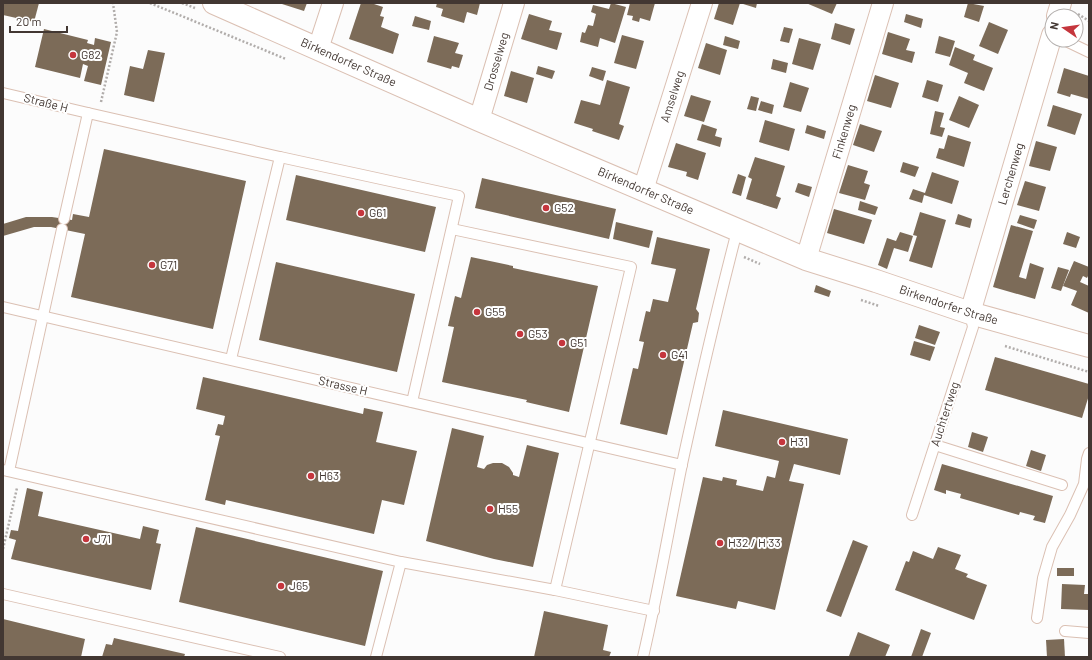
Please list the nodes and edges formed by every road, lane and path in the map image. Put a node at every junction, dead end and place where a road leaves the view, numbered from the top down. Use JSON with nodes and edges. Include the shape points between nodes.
{"nodes":[{"id":1,"x":113,"y":3,"type":"edge"},
{"id":2,"x":214,"y":3,"type":"edge"},
{"id":3,"x":334,"y":3,"type":"edge"},
{"id":4,"x":514,"y":3,"type":"edge"},
{"id":5,"x":702,"y":3,"type":"edge"},
{"id":6,"x":883,"y":3,"type":"edge"},
{"id":7,"x":1048,"y":48,"type":"edge"},
{"id":8,"x":318,"y":49,"type":"junction"},
{"id":9,"x":3,"y":93,"type":"edge"},
{"id":10,"x":93,"y":114,"type":"junction"},
{"id":11,"x":479,"y":120,"type":"junction"},
{"id":12,"x":280,"y":157,"type":"junction"},
{"id":13,"x":643,"y":190,"type":"junction"},
{"id":14,"x":452,"y":229,"type":"junction"},
{"id":15,"x":737,"y":231,"type":"junction"},
{"id":16,"x":806,"y":260,"type":"junction"},
{"id":17,"x":3,"y":307,"type":"edge"},
{"id":18,"x":970,"y":313,"type":"junction"},
{"id":19,"x":44,"y":317,"type":"junction"},
{"id":20,"x":1089,"y":346,"type":"edge"},
{"id":21,"x":231,"y":359,"type":"junction"},
{"id":22,"x":412,"y":402,"type":"junction"},
{"id":23,"x":590,"y":443,"type":"junction"},
{"id":24,"x":935,"y":445,"type":"junction"},
{"id":25,"x":1089,"y":454,"type":"edge"},
{"id":26,"x":682,"y":465,"type":"junction"},
{"id":27,"x":6,"y":471,"type":"edge"},
{"id":28,"x":20,"y":474,"type":"junction"},
{"id":29,"x":1086,"y":484,"type":"edge"},
{"id":30,"x":1062,"y":485,"type":"dead end"},
{"id":31,"x":912,"y":515,"type":"dead end"},
{"id":32,"x":3,"y":549,"type":"edge"},
{"id":33,"x":401,"y":562,"type":"junction"},
{"id":34,"x":555,"y":590,"type":"junction"},
{"id":35,"x":3,"y":594,"type":"edge"},
{"id":36,"x":654,"y":611,"type":"junction"},
{"id":37,"x":1037,"y":618,"type":"dead end"},
{"id":38,"x":1065,"y":631,"type":"dead end"},
{"id":39,"x":1089,"y":633,"type":"edge"},
{"id":40,"x":280,"y":657,"type":"edge"},
{"id":41,"x":376,"y":657,"type":"edge"},
{"id":42,"x":643,"y":657,"type":"edge"}],
"edges":[{"from":1,"to":10,"type":"path","via":[[117,32]]},
{"from":2,"to":8,"type":"street","name":"Birkendorfer Straße"},
{"from":3,"to":8,"type":"street"},
{"from":4,"to":11,"type":"street","name":"Drosselweg"},
{"from":5,"to":13,"type":"street","name":"Amselweg"},
{"from":6,"to":16,"type":"street","name":"Finkenweg"},
{"from":7,"to":18,"type":"street","name":"Lerchenweg"},
{"from":8,"to":11,"type":"street","name":"Birkendorfer Straße"},
{"from":9,"to":10,"type":"lane","name":"Straße H"},
{"from":10,"to":12,"type":"lane","name":"Straße H"},
{"from":10,"to":19,"type":"lane","via":[[63,224]]},
{"from":11,"to":13,"type":"street","name":"Birkendorfer Straße"},
{"from":12,"to":14,"type":"lane","name":"Straße H","via":[[459,196]]},
{"from":12,"to":21,"type":"lane"},
{"from":13,"to":15,"type":"street","name":"Birkendorfer Straße"},
{"from":14,"to":22,"type":"lane"},
{"from":14,"to":23,"type":"lane","via":[[631,267]]},
{"from":15,"to":16,"type":"street","name":"Birkendorfer Straße"},
{"from":15,"to":26,"type":"lane"},
{"from":16,"to":18,"type":"street","name":"Birkendorfer Straße"},
{"from":17,"to":19,"type":"lane","name":"Strasse H"},
{"from":18,"to":20,"type":"street","name":"Birkendorfer Straße"},
{"from":18,"to":24,"type":"lane","name":"Auchtertweg","via":[[973,327]]},
{"from":19,"to":21,"type":"lane","name":"Strasse H"},
{"from":19,"to":27,"type":"lane"},
{"from":21,"to":22,"type":"lane","name":"Strasse H"},
{"from":22,"to":23,"type":"lane","name":"Strasse H"},
{"from":23,"to":26,"type":"lane","name":"Strasse H"},
{"from":23,"to":34,"type":"lane"},
{"from":24,"to":30,"type":"lane"},
{"from":24,"to":31,"type":"lane","name":"Auchtertweg"},
{"from":25,"to":29,"type":"lane"},
{"from":26,"to":36,"type":"lane"},
{"from":27,"to":28,"type":"lane"},
{"from":28,"to":32,"type":"path"},
{"from":28,"to":33,"type":"lane"},
{"from":29,"to":37,"type":"lane","via":[[1052,547],[1043,578]]},
{"from":33,"to":34,"type":"lane"},
{"from":33,"to":41,"type":"lane"},
{"from":34,"to":36,"type":"lane"},
{"from":35,"to":40,"type":"lane"},
{"from":36,"to":42,"type":"lane"},
{"from":38,"to":39,"type":"lane"}]}
